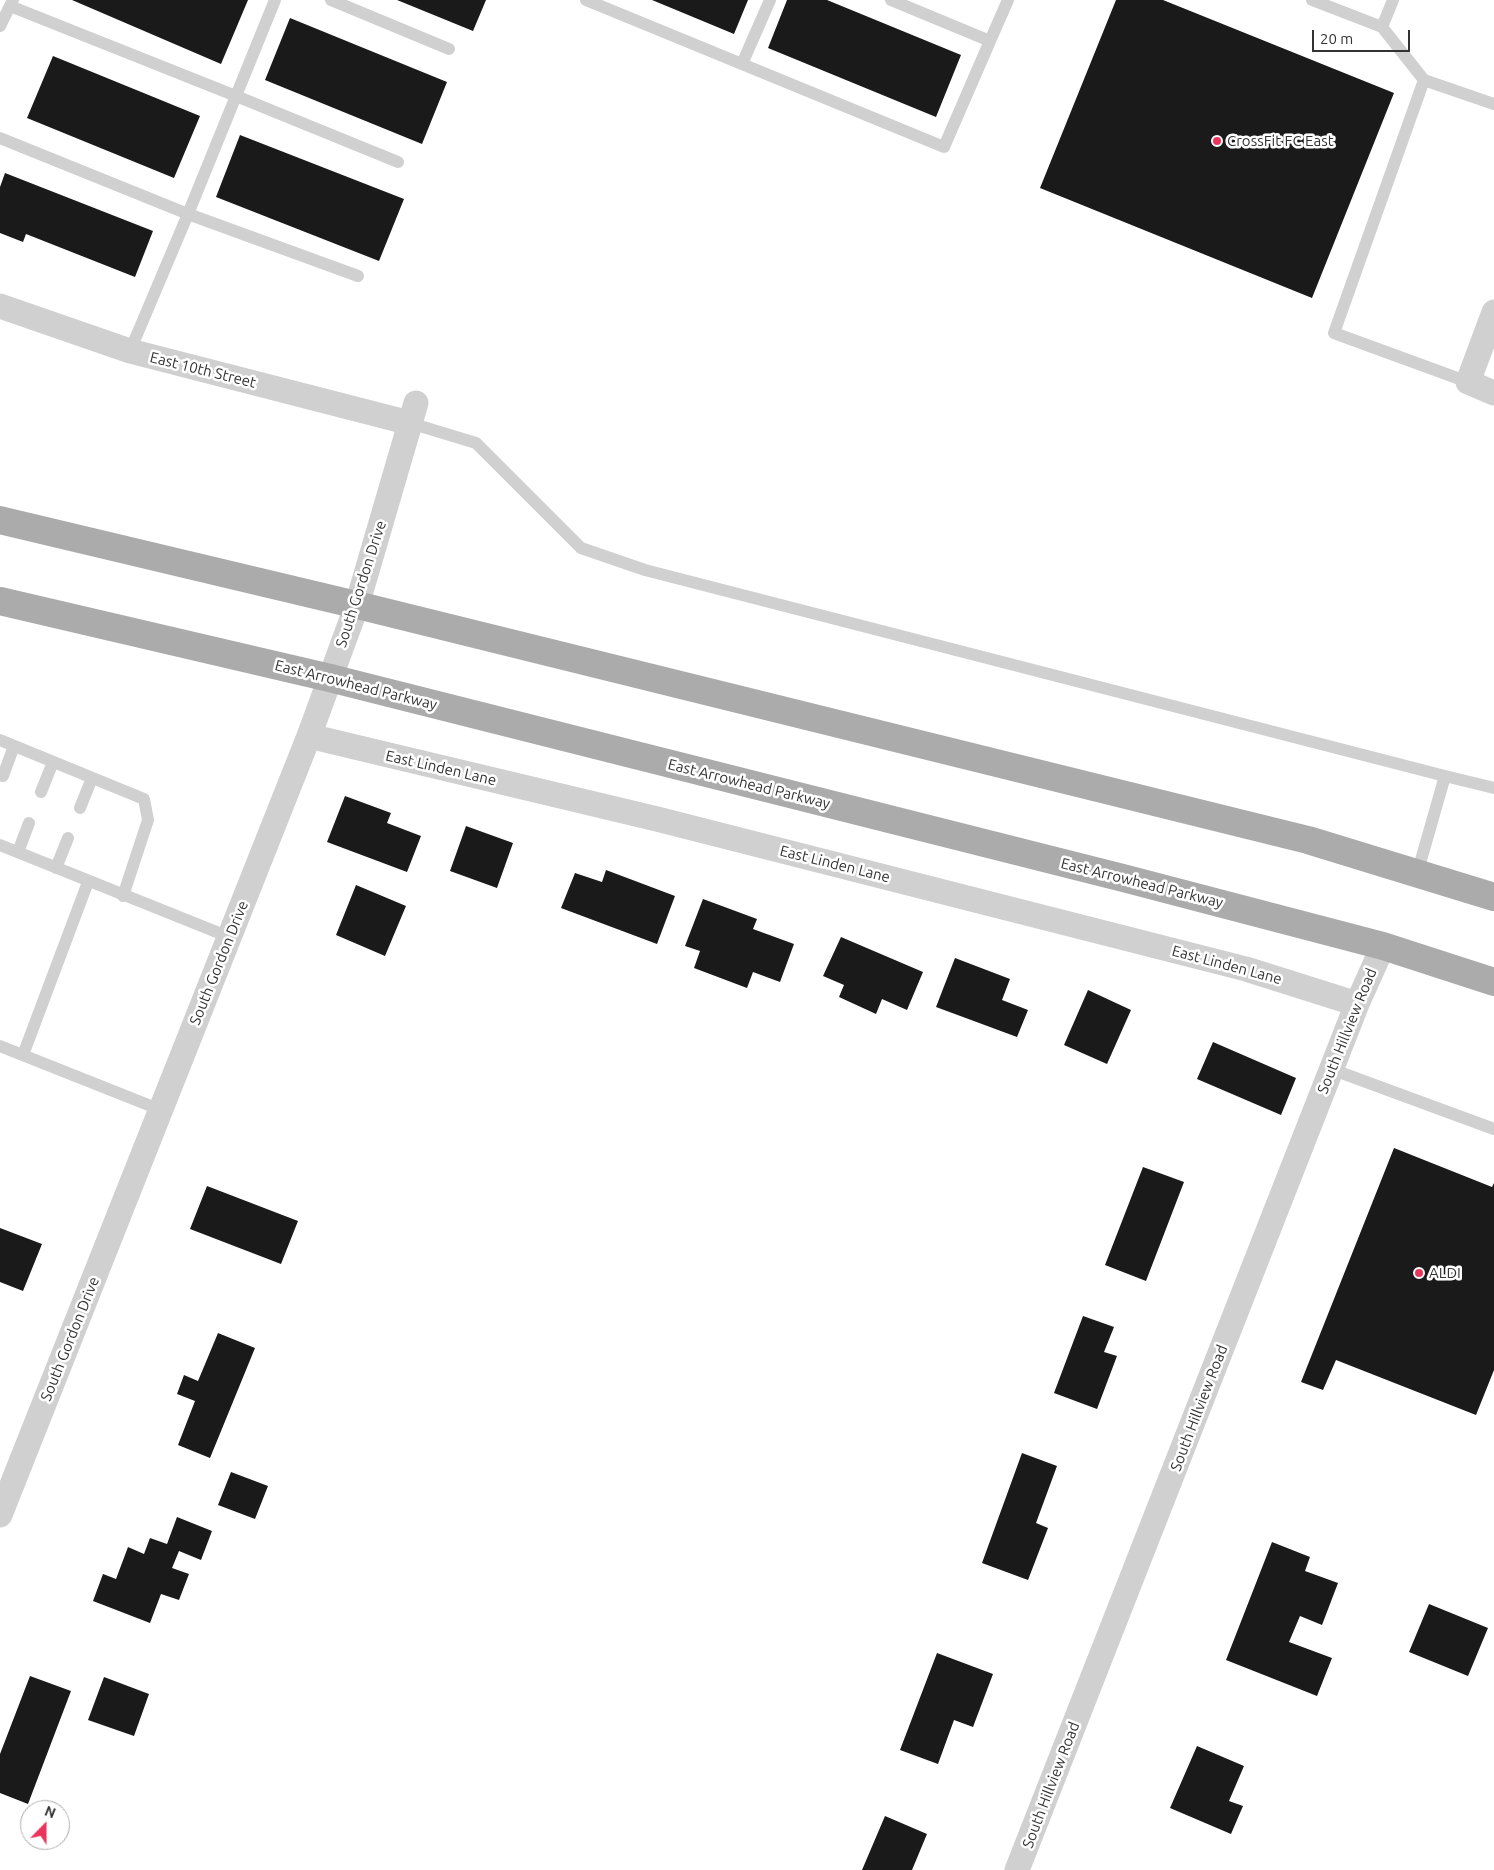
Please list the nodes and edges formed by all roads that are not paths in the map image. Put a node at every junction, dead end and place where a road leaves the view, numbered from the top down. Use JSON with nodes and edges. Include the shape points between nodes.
{"nodes":[{"id":1,"x":275,"y":0,"type":"edge"},
{"id":2,"x":331,"y":0,"type":"edge"},
{"id":3,"x":586,"y":0,"type":"edge"},
{"id":4,"x":770,"y":0,"type":"edge"},
{"id":5,"x":891,"y":0,"type":"edge"},
{"id":6,"x":1008,"y":0,"type":"edge"},
{"id":7,"x":1312,"y":0,"type":"edge"},
{"id":8,"x":1393,"y":0,"type":"edge"},
{"id":9,"x":11,"y":3,"type":"edge"},
{"id":10,"x":0,"y":26,"type":"edge"},
{"id":11,"x":1382,"y":27,"type":"junction"},
{"id":12,"x":990,"y":41,"type":"junction"},
{"id":13,"x":449,"y":49,"type":"dead end"},
{"id":14,"x":742,"y":64,"type":"junction"},
{"id":15,"x":1424,"y":80,"type":"junction"},
{"id":16,"x":236,"y":96,"type":"junction"},
{"id":17,"x":1494,"y":104,"type":"edge"},
{"id":18,"x":0,"y":138,"type":"edge"},
{"id":19,"x":398,"y":162,"type":"dead end"},
{"id":20,"x":188,"y":214,"type":"junction"},
{"id":21,"x":358,"y":276,"type":"dead end"},
{"id":22,"x":0,"y":306,"type":"edge"},
{"id":23,"x":1494,"y":312,"type":"edge"},
{"id":24,"x":130,"y":351,"type":"junction"},
{"id":25,"x":1468,"y":382,"type":"junction"},
{"id":26,"x":1494,"y":393,"type":"edge"},
{"id":27,"x":413,"y":413,"type":"junction"},
{"id":28,"x":0,"y":520,"type":"edge"},
{"id":29,"x":0,"y":601,"type":"edge"},
{"id":30,"x":357,"y":605,"type":"junction"},
{"id":31,"x":330,"y":678,"type":"junction"},
{"id":32,"x":309,"y":736,"type":"junction"},
{"id":33,"x":0,"y":740,"type":"edge"},
{"id":34,"x":14,"y":746,"type":"junction"},
{"id":35,"x":53,"y":762,"type":"junction"},
{"id":36,"x":3,"y":776,"type":"dead end"},
{"id":37,"x":1445,"y":776,"type":"junction"},
{"id":38,"x":92,"y":778,"type":"junction"},
{"id":39,"x":1494,"y":788,"type":"edge"},
{"id":40,"x":41,"y":792,"type":"dead end"},
{"id":41,"x":80,"y":808,"type":"dead end"},
{"id":42,"x":29,"y":823,"type":"dead end"},
{"id":43,"x":68,"y":838,"type":"dead end"},
{"id":44,"x":0,"y":845,"type":"edge"},
{"id":45,"x":18,"y":852,"type":"junction"},
{"id":46,"x":56,"y":868,"type":"junction"},
{"id":47,"x":1417,"y":874,"type":"junction"},
{"id":48,"x":88,"y":882,"type":"junction"},
{"id":49,"x":123,"y":896,"type":"junction"},
{"id":50,"x":1494,"y":897,"type":"edge"},
{"id":51,"x":229,"y":937,"type":"junction"},
{"id":52,"x":1383,"y":946,"type":"junction"},
{"id":53,"x":1494,"y":982,"type":"edge"},
{"id":54,"x":1357,"y":1004,"type":"junction"},
{"id":55,"x":0,"y":1046,"type":"edge"},
{"id":56,"x":23,"y":1055,"type":"junction"},
{"id":57,"x":1331,"y":1069,"type":"junction"},
{"id":58,"x":161,"y":1110,"type":"junction"},
{"id":59,"x":1494,"y":1129,"type":"edge"},
{"id":60,"x":0,"y":1515,"type":"edge"},
{"id":61,"x":1017,"y":1870,"type":"edge"}],
"edges":[{"from":1,"to":16,"type":"lane"},
{"from":2,"to":13,"type":"lane"},
{"from":3,"to":14,"type":"lane"},
{"from":4,"to":14,"type":"lane"},
{"from":5,"to":12,"type":"lane"},
{"from":6,"to":12,"type":"lane"},
{"from":7,"to":11,"type":"lane"},
{"from":8,"to":11,"type":"lane"},
{"from":9,"to":10,"type":"lane"},
{"from":9,"to":16,"type":"lane"},
{"from":11,"to":15,"type":"lane"},
{"from":12,"to":14,"type":"lane","via":[[944,147]]},
{"from":15,"to":17,"type":"lane"},
{"from":15,"to":25,"type":"lane","via":[[1334,333]]},
{"from":16,"to":19,"type":"lane"},
{"from":16,"to":20,"type":"lane"},
{"from":18,"to":20,"type":"lane"},
{"from":20,"to":21,"type":"lane"},
{"from":20,"to":24,"type":"lane"},
{"from":22,"to":24,"type":"street","name":"East 10th Street"},
{"from":23,"to":25,"type":"street"},
{"from":24,"to":27,"type":"street","name":"East 10th Street"},
{"from":25,"to":26,"type":"street"},
{"from":27,"to":30,"type":"street","name":"South Gordon Drive"},
{"from":27,"to":37,"type":"lane","via":[[476,443],[581,548],[645,570]]},
{"from":28,"to":30,"type":"main road"},
{"from":29,"to":31,"type":"main road","name":"East Arrowhead Parkway"},
{"from":30,"to":31,"type":"street","name":"South Gordon Drive"},
{"from":30,"to":47,"type":"main road","via":[[1308,840]]},
{"from":31,"to":32,"type":"street","name":"South Gordon Drive"},
{"from":31,"to":52,"type":"main road","name":"East Arrowhead Parkway"},
{"from":32,"to":51,"type":"street","name":"South Gordon Drive"},
{"from":32,"to":54,"type":"street","name":"East Linden Lane","via":[[657,819],[1246,969]]},
{"from":33,"to":34,"type":"lane"},
{"from":34,"to":35,"type":"lane"},
{"from":34,"to":36,"type":"lane"},
{"from":35,"to":38,"type":"lane"},
{"from":35,"to":40,"type":"lane"},
{"from":37,"to":39,"type":"lane"},
{"from":37,"to":47,"type":"lane"},
{"from":38,"to":41,"type":"lane"},
{"from":38,"to":49,"type":"lane","via":[[144,799],[148,820]]},
{"from":42,"to":45,"type":"lane"},
{"from":43,"to":46,"type":"lane"},
{"from":44,"to":45,"type":"lane"},
{"from":45,"to":46,"type":"lane"},
{"from":46,"to":48,"type":"lane"},
{"from":47,"to":50,"type":"main road"},
{"from":48,"to":49,"type":"lane"},
{"from":48,"to":56,"type":"lane"},
{"from":49,"to":51,"type":"lane"},
{"from":51,"to":58,"type":"street","name":"South Gordon Drive"},
{"from":52,"to":53,"type":"main road","name":"East Arrowhead Parkway"},
{"from":52,"to":54,"type":"street","name":"South Hillview Road"},
{"from":54,"to":57,"type":"street","name":"South Hillview Road"},
{"from":55,"to":56,"type":"lane"},
{"from":56,"to":58,"type":"lane"},
{"from":57,"to":59,"type":"lane"},
{"from":57,"to":61,"type":"street","name":"South Hillview Road"},
{"from":58,"to":60,"type":"street","name":"South Gordon Drive"}]}
